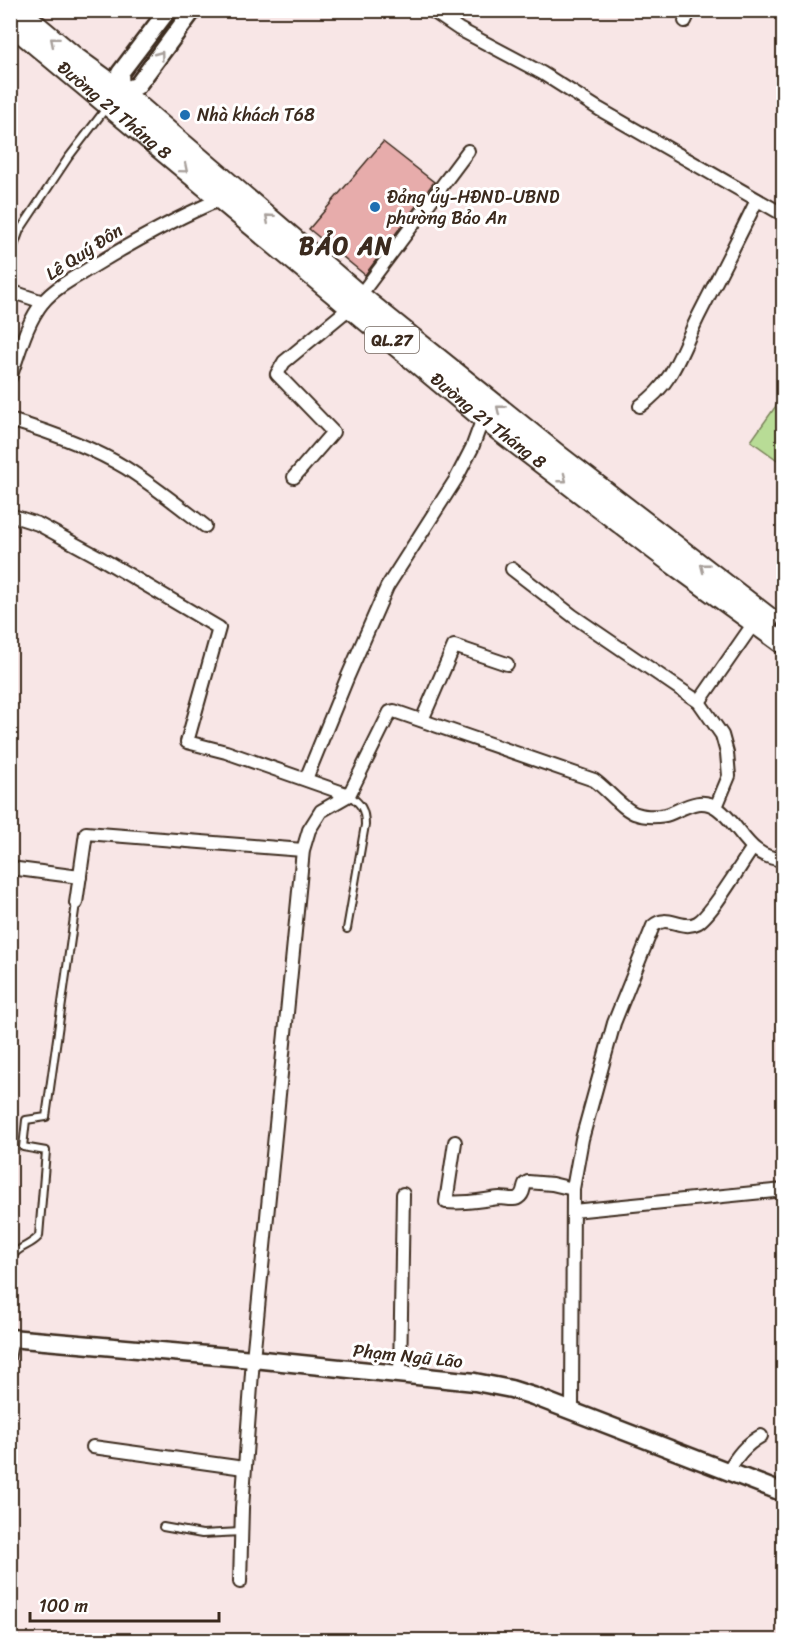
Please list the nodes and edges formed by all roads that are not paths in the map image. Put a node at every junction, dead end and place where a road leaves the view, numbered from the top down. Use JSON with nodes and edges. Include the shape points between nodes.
{"nodes":[{"id":1,"x":18,"y":10,"type":"edge"},
{"id":2,"x":168,"y":10,"type":"edge"},
{"id":3,"x":193,"y":10,"type":"edge"},
{"id":4,"x":431,"y":10,"type":"edge"},
{"id":5,"x":10,"y":24,"type":"edge"},
{"id":6,"x":115,"y":98,"type":"junction"},
{"id":7,"x":468,"y":151,"type":"dead end"},
{"id":8,"x":221,"y":200,"type":"junction"},
{"id":9,"x":757,"y":200,"type":"junction"},
{"id":10,"x":783,"y":215,"type":"edge"},
{"id":11,"x":10,"y":257,"type":"edge"},
{"id":12,"x":10,"y":291,"type":"edge"},
{"id":13,"x":356,"y":301,"type":"junction"},
{"id":14,"x":43,"y":302,"type":"junction"},
{"id":15,"x":10,"y":378,"type":"edge"},
{"id":16,"x":640,"y":406,"type":"dead end"},
{"id":17,"x":483,"y":418,"type":"junction"},
{"id":18,"x":10,"y":420,"type":"edge"},
{"id":19,"x":294,"y":477,"type":"dead end"},
{"id":20,"x":10,"y":515,"type":"edge"},
{"id":21,"x":205,"y":526,"type":"dead end"},
{"id":22,"x":512,"y":569,"type":"dead end"},
{"id":23,"x":754,"y":623,"type":"junction"},
{"id":24,"x":783,"y":629,"type":"edge"},
{"id":25,"x":783,"y":644,"type":"edge"},
{"id":26,"x":507,"y":664,"type":"dead end"},
{"id":27,"x":699,"y":702,"type":"junction"},
{"id":28,"x":422,"y":720,"type":"junction"},
{"id":29,"x":306,"y":779,"type":"junction"},
{"id":30,"x":349,"y":795,"type":"junction"},
{"id":31,"x":716,"y":807,"type":"junction"},
{"id":32,"x":752,"y":849,"type":"junction"},
{"id":33,"x":303,"y":850,"type":"junction"},
{"id":34,"x":783,"y":860,"type":"edge"},
{"id":35,"x":10,"y":868,"type":"edge"},
{"id":36,"x":80,"y":877,"type":"junction"},
{"id":37,"x":76,"y":903,"type":"joint"},
{"id":38,"x":347,"y":929,"type":"dead end"},
{"id":39,"x":455,"y":1142,"type":"dead end"},
{"id":40,"x":573,"y":1189,"type":"junction"},
{"id":41,"x":783,"y":1190,"type":"edge"},
{"id":42,"x":403,"y":1194,"type":"dead end"},
{"id":43,"x":573,"y":1211,"type":"junction"},
{"id":44,"x":10,"y":1260,"type":"edge"},
{"id":45,"x":13,"y":1338,"type":"edge"},
{"id":46,"x":253,"y":1359,"type":"junction"},
{"id":47,"x":10,"y":1364,"type":"edge"},
{"id":48,"x":400,"y":1375,"type":"junction"},
{"id":49,"x":572,"y":1410,"type":"junction"},
{"id":50,"x":761,"y":1436,"type":"dead end"},
{"id":51,"x":93,"y":1447,"type":"dead end"},
{"id":52,"x":244,"y":1468,"type":"junction"},
{"id":53,"x":728,"y":1471,"type":"junction"},
{"id":54,"x":783,"y":1493,"type":"edge"},
{"id":55,"x":163,"y":1527,"type":"dead end"},
{"id":56,"x":241,"y":1532,"type":"junction"},
{"id":57,"x":240,"y":1582,"type":"dead end"}],
"edges":[{"from":6,"to":1,"type":"main road","name":"Đường 21 Tháng 8","number":"QL.27","one_way":true},
{"from":2,"to":6,"type":"street","via":[[120,73]]},
{"from":6,"to":3,"type":"street","one_way":true,"via":[[137,86]]},
{"from":4,"to":9,"type":"street"},
{"from":5,"to":6,"type":"main road","name":"Đường 21 Tháng 8","number":"QL.27"},
{"from":6,"to":8,"type":"main road","name":"Đường 21 Tháng 8","number":"QL.27","one_way":true},
{"from":6,"to":11,"type":"lane","via":[[68,158],[20,230]]},
{"from":13,"to":6,"type":"main road","name":"Đường 21 Tháng 8","number":"QL.27","one_way":true},
{"from":7,"to":13,"type":"street"},
{"from":8,"to":13,"type":"main road","name":"Đường 21 Tháng 8","number":"QL.27"},
{"from":8,"to":14,"type":"street","name":"Lê Quý Đôn","via":[[182,215],[124,246],[62,284]]},
{"from":9,"to":10,"type":"street"},
{"from":9,"to":16,"type":"street","via":[[681,356],[654,396]]},
{"from":12,"to":14,"type":"street"},
{"from":13,"to":17,"type":"main road","name":"Đường 21 Tháng 8","number":"QL.27"},
{"from":13,"to":19,"type":"street","via":[[284,362],[277,374],[333,432]]},
{"from":24,"to":13,"type":"main road","name":"Đường 21 Tháng 8","number":"QL.27","one_way":true},
{"from":14,"to":15,"type":"street","name":"Lê Quý Đôn","via":[[27,331]]},
{"from":17,"to":23,"type":"main road","name":"Đường 21 Tháng 8","number":"QL.27","one_way":true},
{"from":17,"to":29,"type":"street","via":[[456,479],[387,587]]},
{"from":18,"to":21,"type":"street","via":[[105,457]]},
{"from":20,"to":29,"type":"street","via":[[38,524],[219,628],[187,742]]},
{"from":22,"to":27,"type":"street"},
{"from":23,"to":25,"type":"main road","name":"Đường 21 Tháng 8","number":"QL.27"},
{"from":23,"to":27,"type":"street"},
{"from":26,"to":28,"type":"street","via":[[454,646]]},
{"from":27,"to":31,"type":"street","via":[[722,735],[727,753],[729,776]]},
{"from":28,"to":30,"type":"street","via":[[390,712]]},
{"from":28,"to":31,"type":"street","via":[[594,780],[632,813],[667,814],[696,803]]},
{"from":29,"to":30,"type":"street"},
{"from":30,"to":33,"type":"street","via":[[321,811]]},
{"from":30,"to":38,"type":"lane","via":[[362,805],[365,825]]},
{"from":31,"to":32,"type":"street"},
{"from":32,"to":34,"type":"street"},
{"from":32,"to":40,"type":"street","via":[[698,923],[683,925],[665,920],[653,926],[611,1033],[582,1139]]},
{"from":33,"to":36,"type":"street","via":[[86,833]]},
{"from":33,"to":46,"type":"street"},
{"from":35,"to":36,"type":"street"},
{"from":36,"to":37,"type":"street"},
{"from":37,"to":44,"type":"lane","via":[[46,1116],[26,1120],[23,1146],[46,1151],[39,1236],[34,1243],[18,1249]]},
{"from":39,"to":40,"type":"street","via":[[446,1202],[515,1199],[528,1182]]},
{"from":40,"to":43,"type":"street"},
{"from":41,"to":43,"type":"street"},
{"from":42,"to":48,"type":"street"},
{"from":43,"to":49,"type":"street"},
{"from":45,"to":46,"type":"street","name":"Phạm Ngũ Lão"},
{"from":45,"to":47,"type":"lane"},
{"from":46,"to":48,"type":"street","name":"Phạm Ngũ Lão"},
{"from":46,"to":52,"type":"street"},
{"from":48,"to":49,"type":"street","name":"Phạm Ngũ Lão","via":[[511,1389]]},
{"from":49,"to":53,"type":"street","name":"Phạm Ngũ Lão"},
{"from":50,"to":53,"type":"street","via":[[739,1453]]},
{"from":51,"to":52,"type":"street"},
{"from":52,"to":56,"type":"street"},
{"from":53,"to":54,"type":"street","name":"Phạm Ngũ Lão"},
{"from":55,"to":56,"type":"lane","via":[[202,1534]]},
{"from":56,"to":57,"type":"street"}]}
